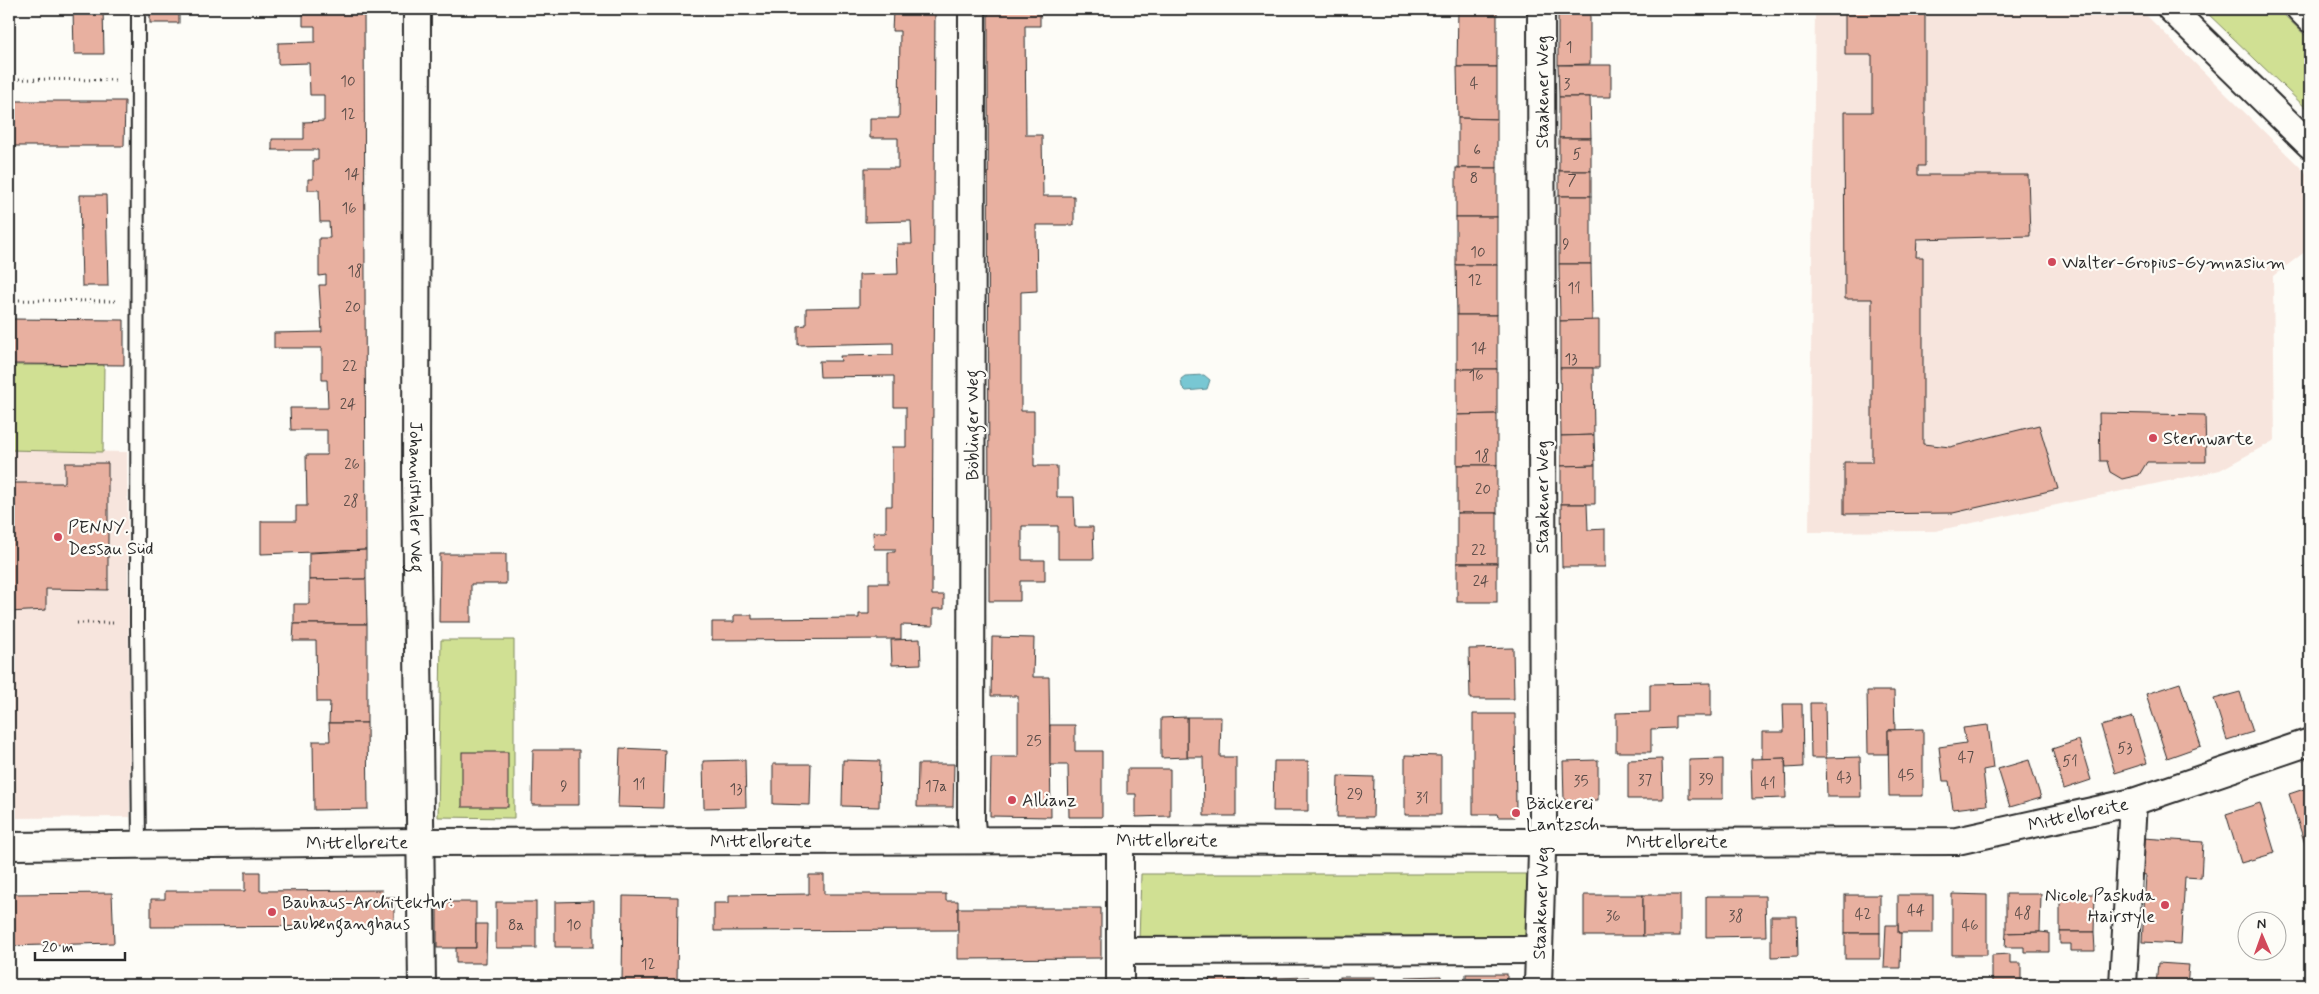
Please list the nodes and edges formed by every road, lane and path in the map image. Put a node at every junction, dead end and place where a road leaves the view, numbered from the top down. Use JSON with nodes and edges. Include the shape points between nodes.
{"nodes":[{"id":1,"x":138,"y":9,"type":"edge"},
{"id":2,"x":417,"y":9,"type":"edge"},
{"id":3,"x":972,"y":9,"type":"edge"},
{"id":4,"x":1541,"y":9,"type":"edge"},
{"id":5,"x":2171,"y":9,"type":"edge"},
{"id":6,"x":2300,"y":9,"type":"edge"},
{"id":7,"x":2310,"y":19,"type":"edge"},
{"id":8,"x":9,"y":79,"type":"edge"},
{"id":9,"x":139,"y":80,"type":"junction"},
{"id":10,"x":2310,"y":145,"type":"edge"},
{"id":11,"x":9,"y":300,"type":"edge"},
{"id":12,"x":139,"y":301,"type":"junction"},
{"id":13,"x":77,"y":623,"type":"dead end"},
{"id":14,"x":137,"y":623,"type":"junction"},
{"id":15,"x":2310,"y":742,"type":"edge"},
{"id":16,"x":2133,"y":802,"type":"junction"},
{"id":17,"x":973,"y":840,"type":"junction"},
{"id":18,"x":1120,"y":840,"type":"junction"},
{"id":19,"x":420,"y":842,"type":"junction"},
{"id":20,"x":1542,"y":842,"type":"junction"},
{"id":21,"x":139,"y":844,"type":"junction"},
{"id":22,"x":9,"y":846,"type":"edge"},
{"id":23,"x":1121,"y":950,"type":"junction"},
{"id":24,"x":1539,"y":950,"type":"junction"},
{"id":25,"x":422,"y":985,"type":"edge"},
{"id":26,"x":1120,"y":985,"type":"edge"},
{"id":27,"x":1538,"y":985,"type":"edge"},
{"id":28,"x":2123,"y":985,"type":"edge"}],
"edges":[{"from":1,"to":9,"type":"lane"},
{"from":2,"to":19,"type":"street","name":"Johannisthaler Weg","via":[[416,480]]},
{"from":3,"to":17,"type":"street","name":"Böblinger Weg"},
{"from":4,"to":20,"type":"street","name":"Staakener Weg"},
{"from":5,"to":10,"type":"street"},
{"from":6,"to":7,"type":"street"},
{"from":8,"to":9,"type":"path"},
{"from":9,"to":12,"type":"lane"},
{"from":11,"to":12,"type":"path"},
{"from":12,"to":14,"type":"lane"},
{"from":13,"to":14,"type":"path"},
{"from":14,"to":21,"type":"lane"},
{"from":15,"to":16,"type":"street","name":"Mittelbreite"},
{"from":16,"to":20,"type":"street","name":"Mittelbreite","via":[[1958,841]]},
{"from":16,"to":28,"type":"street"},
{"from":17,"to":18,"type":"street","name":"Mittelbreite"},
{"from":17,"to":19,"type":"street","name":"Mittelbreite"},
{"from":18,"to":20,"type":"street","name":"Mittelbreite"},
{"from":18,"to":23,"type":"street"},
{"from":19,"to":21,"type":"street","name":"Mittelbreite"},
{"from":19,"to":25,"type":"street","name":"Johannisthaler Weg"},
{"from":20,"to":24,"type":"street","name":"Staakener Weg"},
{"from":21,"to":22,"type":"street","name":"Mittelbreite"},
{"from":23,"to":24,"type":"street"},
{"from":23,"to":26,"type":"street"},
{"from":24,"to":27,"type":"street","name":"Staakener Weg"}]}
